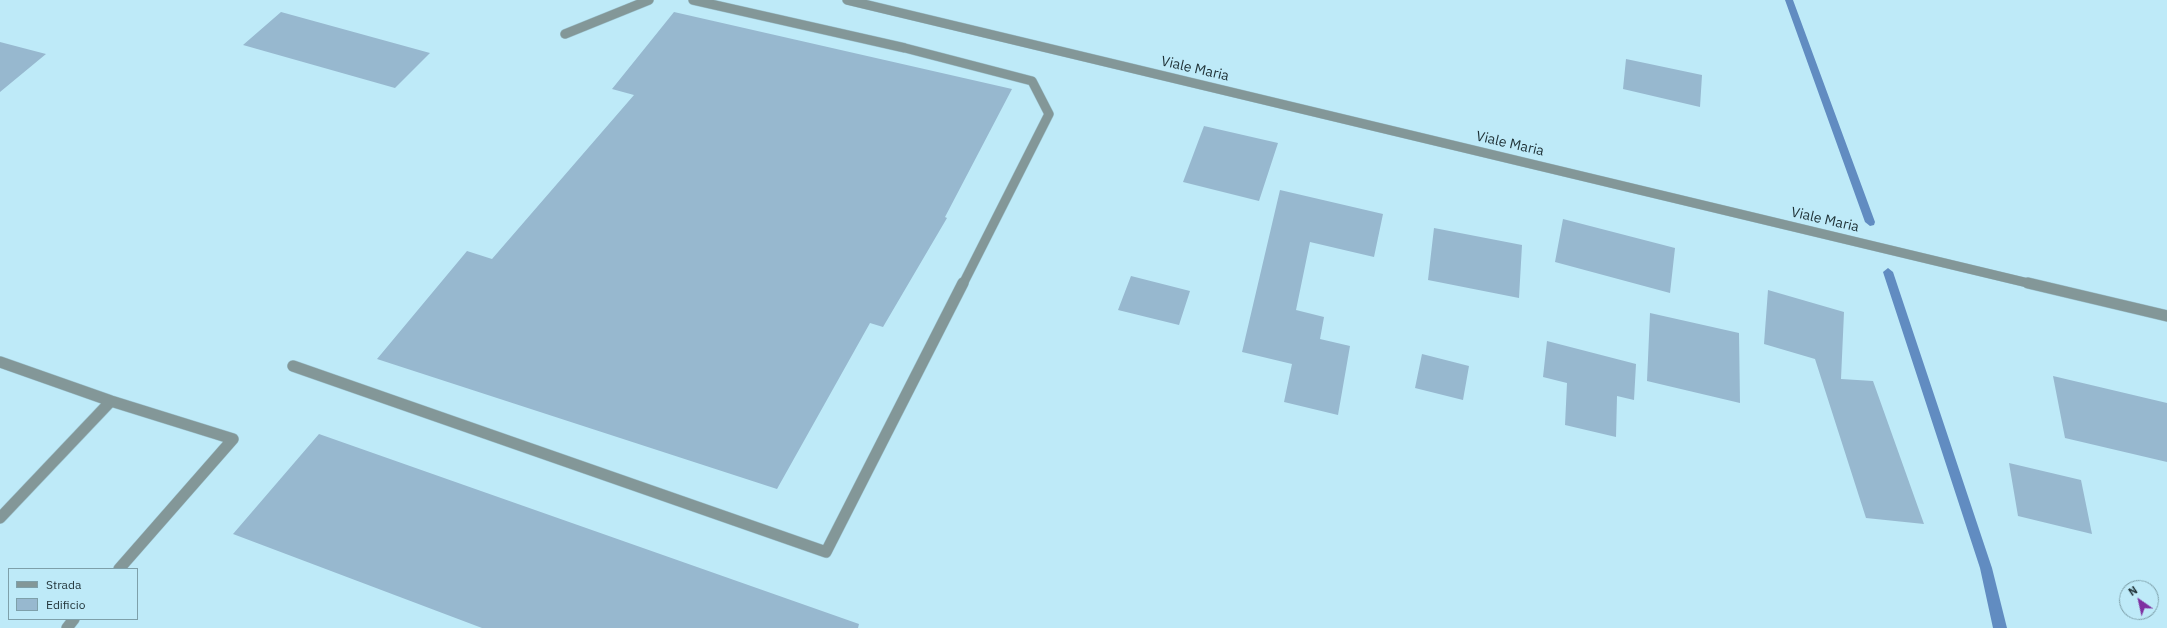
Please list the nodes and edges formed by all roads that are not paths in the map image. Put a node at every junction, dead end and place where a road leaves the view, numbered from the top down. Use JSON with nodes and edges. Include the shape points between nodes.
{"nodes":[{"id":1,"x":649,"y":0,"type":"edge"},
{"id":2,"x":693,"y":0,"type":"edge"},
{"id":3,"x":847,"y":0,"type":"edge"},
{"id":4,"x":565,"y":34,"type":"dead end"},
{"id":5,"x":2167,"y":316,"type":"edge"},
{"id":6,"x":0,"y":362,"type":"edge"},
{"id":7,"x":293,"y":366,"type":"dead end"},
{"id":8,"x":111,"y":401,"type":"junction"},
{"id":9,"x":0,"y":518,"type":"edge"},
{"id":10,"x":120,"y":568,"type":"edge"},
{"id":11,"x":73,"y":620,"type":"edge"},
{"id":12,"x":67,"y":628,"type":"edge"}],
"edges":[{"from":1,"to":4,"type":"street"},
{"from":2,"to":7,"type":"street","via":[[905,48],[1032,81],[1049,114],[826,552]]},
{"from":3,"to":5,"type":"street","name":"Viale Maria"},
{"from":6,"to":8,"type":"street"},
{"from":8,"to":9,"type":"street"},
{"from":8,"to":10,"type":"street","via":[[233,439]]},
{"from":11,"to":12,"type":"street"}]}
